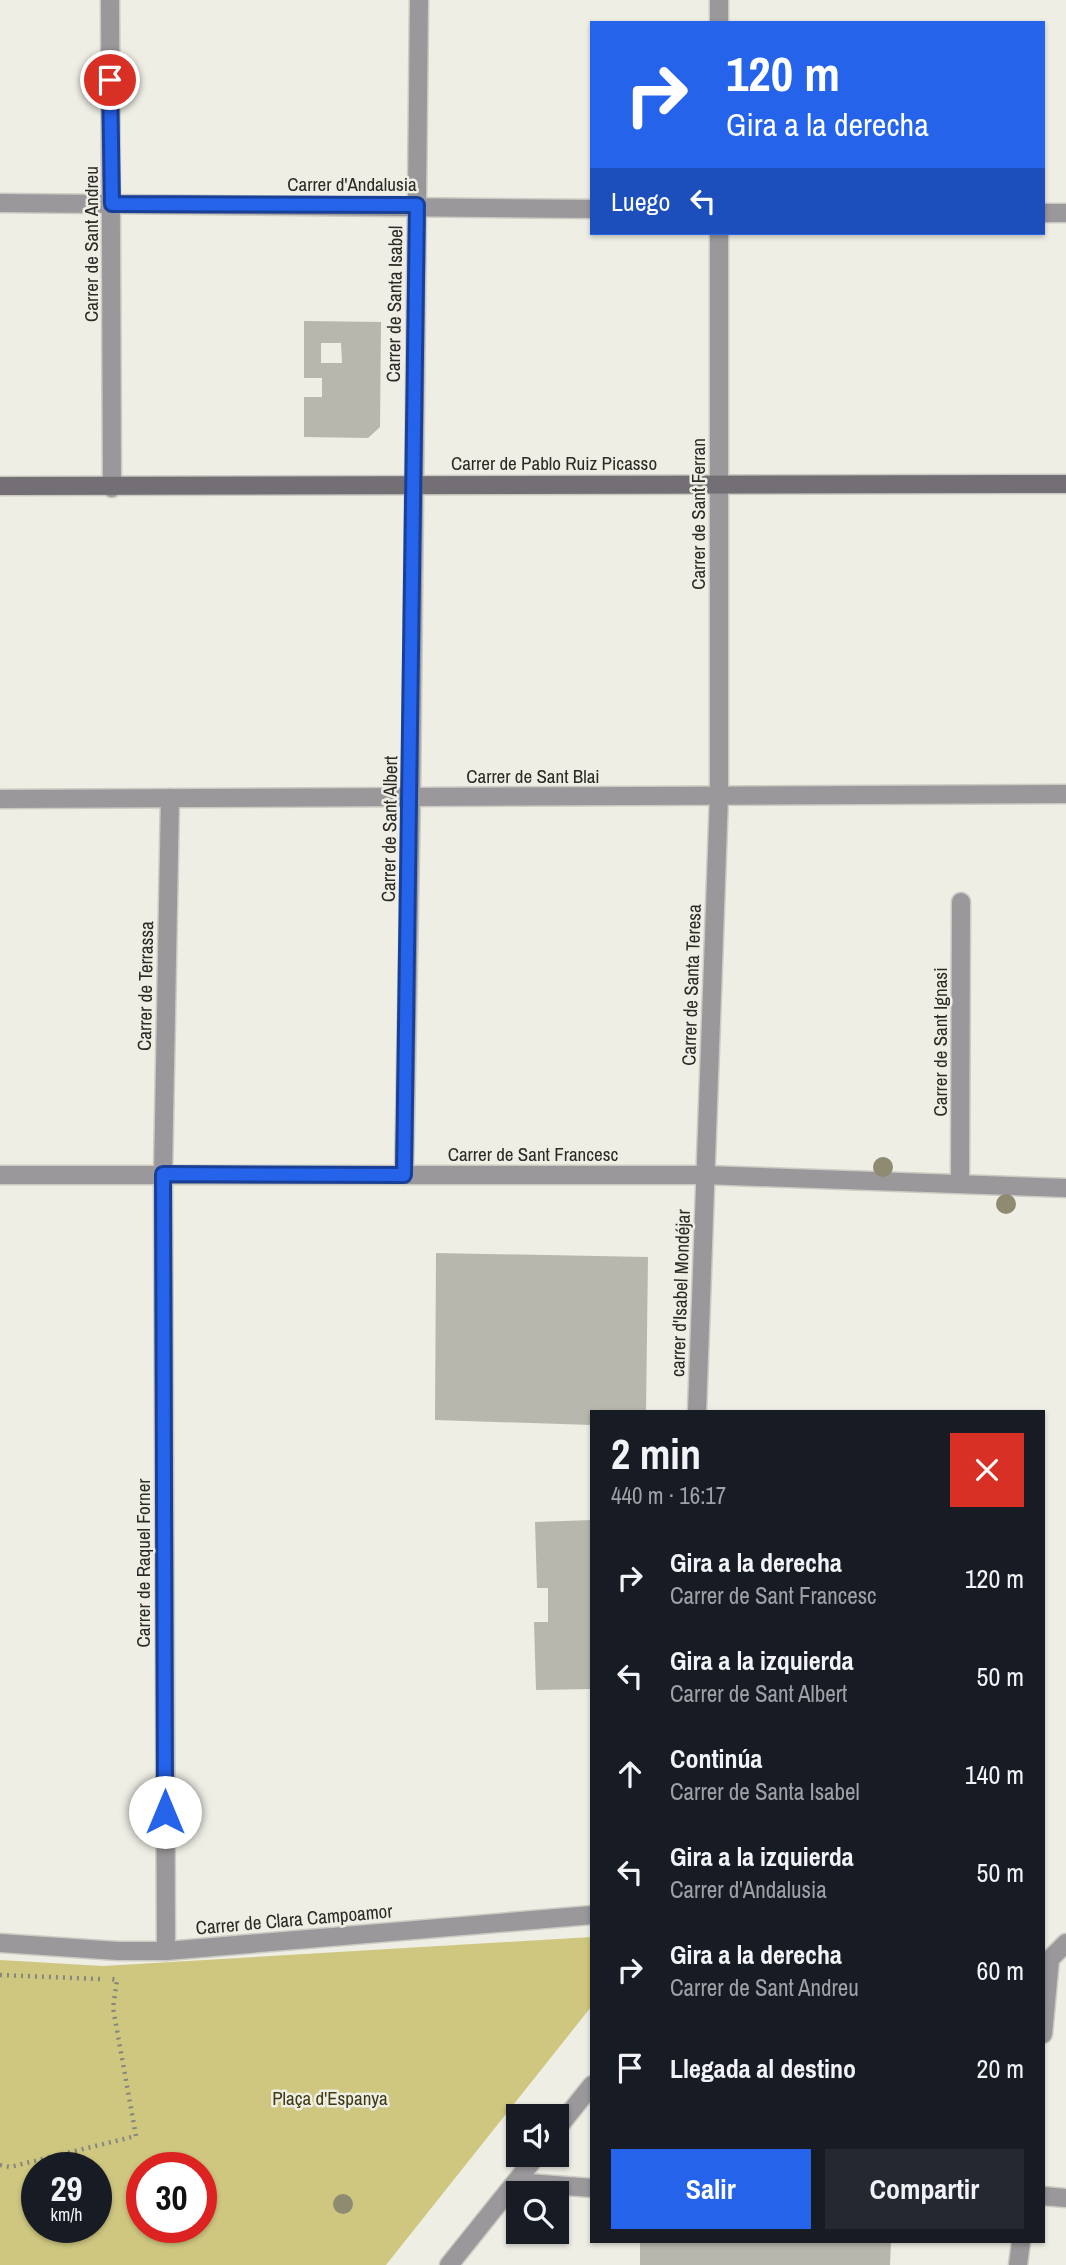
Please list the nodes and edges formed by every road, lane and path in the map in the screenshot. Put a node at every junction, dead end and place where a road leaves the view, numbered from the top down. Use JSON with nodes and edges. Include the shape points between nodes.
{"nodes":[{"id":1,"x":110,"y":0,"type":"edge"},
{"id":2,"x":419,"y":0,"type":"edge"},
{"id":3,"x":719,"y":0,"type":"edge"},
{"id":4,"x":719,"y":21,"type":"edge"},
{"id":5,"x":0,"y":203,"type":"edge"},
{"id":6,"x":112,"y":204,"type":"junction"},
{"id":7,"x":417,"y":205,"type":"junction"},
{"id":8,"x":590,"y":209,"type":"edge"},
{"id":9,"x":1045,"y":213,"type":"edge"},
{"id":10,"x":1066,"y":213,"type":"edge"},
{"id":11,"x":719,"y":235,"type":"edge"},
{"id":12,"x":412,"y":484,"type":"junction"},
{"id":13,"x":1066,"y":484,"type":"edge"},
{"id":14,"x":719,"y":485,"type":"junction"},
{"id":15,"x":0,"y":486,"type":"edge"},
{"id":16,"x":112,"y":488,"type":"junction"},
{"id":17,"x":1066,"y":794,"type":"edge"},
{"id":18,"x":719,"y":796,"type":"junction"},
{"id":19,"x":411,"y":797,"type":"junction"},
{"id":20,"x":170,"y":798,"type":"junction"},
{"id":21,"x":0,"y":799,"type":"edge"},
{"id":22,"x":961,"y":902,"type":"dead end"},
{"id":23,"x":163,"y":1174,"type":"junction"},
{"id":24,"x":0,"y":1175,"type":"edge"},
{"id":25,"x":404,"y":1175,"type":"junction"},
{"id":26,"x":705,"y":1175,"type":"junction"},
{"id":27,"x":960,"y":1183,"type":"junction"},
{"id":28,"x":1066,"y":1188,"type":"edge"},
{"id":29,"x":698,"y":1410,"type":"edge"},
{"id":30,"x":590,"y":1915,"type":"edge"},
{"id":31,"x":0,"y":1943,"type":"edge"},
{"id":32,"x":1066,"y":1943,"type":"edge"},
{"id":33,"x":166,"y":1951,"type":"junction"},
{"id":34,"x":1047,"y":1959,"type":"edge"},
{"id":35,"x":0,"y":1975,"type":"edge"},
{"id":36,"x":1045,"y":1996,"type":"edge"},
{"id":37,"x":590,"y":2088,"type":"edge"},
{"id":38,"x":569,"y":2114,"type":"edge"},
{"id":39,"x":0,"y":2165,"type":"edge"},
{"id":40,"x":528,"y":2167,"type":"edge"},
{"id":41,"x":517,"y":2181,"type":"edge"},
{"id":42,"x":569,"y":2186,"type":"edge"},
{"id":43,"x":590,"y":2188,"type":"edge"},
{"id":44,"x":506,"y":2194,"type":"edge"},
{"id":45,"x":1045,"y":2196,"type":"edge"},
{"id":46,"x":1066,"y":2198,"type":"edge"},
{"id":47,"x":1021,"y":2243,"type":"edge"},
{"id":48,"x":449,"y":2265,"type":"edge"},
{"id":49,"x":1018,"y":2265,"type":"edge"}],
"edges":[{"from":1,"to":6,"type":"street","name":"Carrer de Sant Andreu"},
{"from":2,"to":7,"type":"street","name":"Carrer de Santa Isabel"},
{"from":3,"to":4,"type":"street"},
{"from":5,"to":6,"type":"street","name":"Carrer d'Andalusia"},
{"from":6,"to":7,"type":"street","name":"Carrer d'Andalusia"},
{"from":6,"to":16,"type":"street","name":"Carrer de Sant Andreu"},
{"from":7,"to":8,"type":"street","name":"Carrer d'Andalusia"},
{"from":7,"to":12,"type":"street","name":"Carrer de Santa Isabel"},
{"from":9,"to":10,"type":"street"},
{"from":11,"to":14,"type":"street","name":"Carrer de Sant Ferran"},
{"from":12,"to":14,"type":"street","name":"Carrer de Pablo Ruiz Picasso"},
{"from":12,"to":16,"type":"street","name":"Carrer de Pablo Ruiz Picasso"},
{"from":12,"to":19,"type":"street","name":"Carrer de Sant Albert"},
{"from":13,"to":14,"type":"street","name":"Carrer de Pablo Ruiz Picasso"},
{"from":14,"to":18,"type":"street","name":"Carrer de Sant Ferran"},
{"from":15,"to":16,"type":"street","name":"Carrer de Pablo Ruiz Picasso"},
{"from":17,"to":18,"type":"street","name":"Carrer de Sant Blai"},
{"from":18,"to":19,"type":"street","name":"Carrer de Sant Blai"},
{"from":18,"to":26,"type":"street","name":"Carrer de Santa Teresa"},
{"from":19,"to":20,"type":"street","name":"Carrer de Sant Blai"},
{"from":19,"to":25,"type":"street","name":"Carrer de Sant Albert"},
{"from":20,"to":21,"type":"street","name":"Carrer de Sant Blai"},
{"from":20,"to":23,"type":"street","name":"Carrer de Terrassa"},
{"from":22,"to":27,"type":"street","name":"Carrer de Sant Ignasi"},
{"from":23,"to":24,"type":"street","name":"Carrer de Sant Francesc"},
{"from":23,"to":25,"type":"street","name":"Carrer de Sant Francesc"},
{"from":23,"to":33,"type":"street","name":"Carrer de Raquel Forner"},
{"from":25,"to":26,"type":"street","name":"Carrer de Sant Francesc"},
{"from":26,"to":27,"type":"street","name":"Carrer de Sant Francesc"},
{"from":26,"to":29,"type":"street","name":"carrer d'Isabel Mondéjar"},
{"from":27,"to":28,"type":"street","name":"Carrer de Sant Francesc"},
{"from":30,"to":33,"type":"street","name":"Carrer de Clara Campoamor"},
{"from":31,"to":33,"type":"street","name":"Carrer de Clara Campoamor"},
{"from":32,"to":34,"type":"street"},
{"from":34,"to":36,"type":"street"},
{"from":35,"to":39,"type":"path","via":[[117,1980],[113,2008],[136,2136],[10,2167]]},
{"from":37,"to":38,"type":"street"},
{"from":40,"to":41,"type":"street"},
{"from":42,"to":43,"type":"street"},
{"from":44,"to":48,"type":"street"},
{"from":45,"to":46,"type":"street"},
{"from":47,"to":49,"type":"street"}]}
